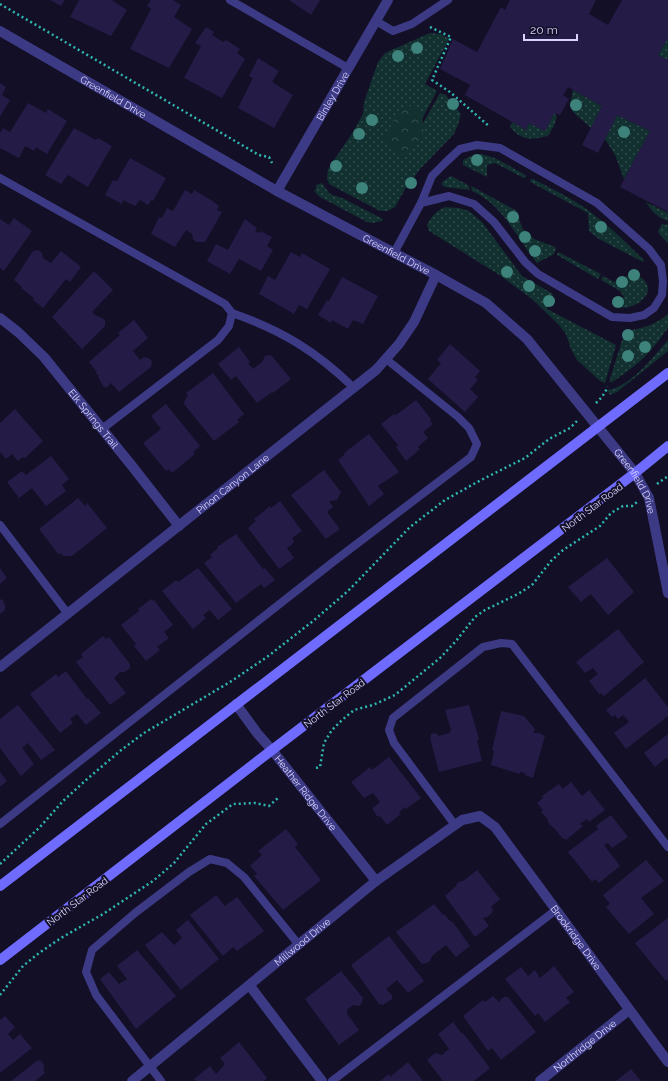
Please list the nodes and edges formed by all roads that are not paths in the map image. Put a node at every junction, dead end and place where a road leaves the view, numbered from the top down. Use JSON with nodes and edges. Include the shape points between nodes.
{"nodes":[{"id":1,"x":230,"y":0,"type":"edge"},
{"id":2,"x":388,"y":0,"type":"edge"},
{"id":3,"x":448,"y":0,"type":"edge"},
{"id":4,"x":376,"y":21,"type":"junction"},
{"id":5,"x":0,"y":31,"type":"edge"},
{"id":6,"x":348,"y":68,"type":"junction"},
{"id":7,"x":0,"y":178,"type":"edge"},
{"id":8,"x":277,"y":191,"type":"junction"},
{"id":9,"x":421,"y":203,"type":"junction"},
{"id":10,"x":394,"y":253,"type":"junction"},
{"id":11,"x":436,"y":275,"type":"junction"},
{"id":12,"x":232,"y":313,"type":"junction"},
{"id":13,"x":0,"y":318,"type":"edge"},
{"id":14,"x":386,"y":359,"type":"junction"},
{"id":15,"x":668,"y":373,"type":"edge"},
{"id":16,"x":354,"y":388,"type":"junction"},
{"id":17,"x":597,"y":428,"type":"junction"},
{"id":18,"x":102,"y":429,"type":"junction"},
{"id":19,"x":668,"y":446,"type":"edge"},
{"id":20,"x":635,"y":473,"type":"junction"},
{"id":21,"x":0,"y":525,"type":"edge"},
{"id":22,"x":179,"y":526,"type":"junction"},
{"id":23,"x":668,"y":593,"type":"edge"},
{"id":24,"x":68,"y":614,"type":"junction"},
{"id":25,"x":0,"y":668,"type":"edge"},
{"id":26,"x":236,"y":704,"type":"junction"},
{"id":27,"x":272,"y":750,"type":"junction"},
{"id":28,"x":480,"y":816,"type":"joint"},
{"id":29,"x":0,"y":824,"type":"edge"},
{"id":30,"x":454,"y":825,"type":"junction"},
{"id":31,"x":668,"y":847,"type":"edge"},
{"id":32,"x":376,"y":881,"type":"junction"},
{"id":33,"x":0,"y":886,"type":"edge"},
{"id":34,"x":556,"y":910,"type":"junction"},
{"id":35,"x":299,"y":945,"type":"junction"},
{"id":36,"x":0,"y":960,"type":"edge"},
{"id":37,"x":250,"y":986,"type":"junction"},
{"id":38,"x":629,"y":1010,"type":"junction"},
{"id":39,"x":668,"y":1062,"type":"edge"},
{"id":40,"x":149,"y":1066,"type":"junction"},
{"id":41,"x":132,"y":1081,"type":"edge"},
{"id":42,"x":160,"y":1081,"type":"edge"},
{"id":43,"x":322,"y":1081,"type":"edge"},
{"id":44,"x":332,"y":1081,"type":"edge"},
{"id":45,"x":540,"y":1081,"type":"edge"}],
"edges":[{"from":1,"to":6,"type":"lane"},
{"from":2,"to":4,"type":"street","name":"Binley Drive"},
{"from":3,"to":4,"type":"lane","via":[[412,24],[393,31]]},
{"from":4,"to":6,"type":"street","name":"Binley Drive"},
{"from":5,"to":8,"type":"street","name":"Greenfield Drive"},
{"from":6,"to":8,"type":"street","name":"Binley Drive"},
{"from":7,"to":12,"type":"lane","via":[[225,304]]},
{"from":8,"to":10,"type":"street","name":"Greenfield Drive"},
{"from":9,"to":9,"type":"lane","via":[[449,196],[474,204],[494,222],[524,262],[538,274],[612,317],[630,318],[644,315],[654,308],[662,295],[664,281],[661,265],[650,249],[597,202],[500,148],[477,145],[460,149],[432,176]]},
{"from":9,"to":10,"type":"lane"},
{"from":10,"to":11,"type":"street","name":"Greenfield Drive"},
{"from":11,"to":14,"type":"street","name":"Pinon Canyon Lane","via":[[414,322]]},
{"from":11,"to":17,"type":"street","name":"Greenfield Drive","via":[[486,303],[527,340]]},
{"from":12,"to":16,"type":"lane","via":[[294,340]]},
{"from":12,"to":18,"type":"lane","via":[[229,326],[218,340]]},
{"from":13,"to":18,"type":"street","name":"Elk Springs Trail","via":[[44,357]]},
{"from":14,"to":16,"type":"street","name":"Pinon Canyon Lane"},
{"from":14,"to":29,"type":"lane","via":[[469,428],[477,444],[471,457]]},
{"from":15,"to":17,"type":"main road"},
{"from":16,"to":22,"type":"street","name":"Pinon Canyon Lane"},
{"from":17,"to":20,"type":"street","name":"Greenfield Drive"},
{"from":17,"to":26,"type":"main road"},
{"from":18,"to":22,"type":"street","name":"Elk Springs Trail"},
{"from":19,"to":20,"type":"main road","name":"North Star Road"},
{"from":20,"to":23,"type":"street","name":"Greenfield Drive","via":[[649,498]]},
{"from":20,"to":27,"type":"main road","name":"North Star Road"},
{"from":21,"to":24,"type":"lane"},
{"from":22,"to":24,"type":"street","name":"Pinon Canyon Lane"},
{"from":24,"to":25,"type":"street","name":"Pinon Canyon Lane"},
{"from":26,"to":27,"type":"street","name":"Heather Ridge Drive"},
{"from":26,"to":33,"type":"main road"},
{"from":27,"to":32,"type":"street","name":"Heather Ridge Drive"},
{"from":27,"to":36,"type":"main road","name":"North Star Road"},
{"from":28,"to":30,"type":"street","name":"Millwood Drive","via":[[462,820]]},
{"from":28,"to":34,"type":"street","name":"Brookridge Drive","via":[[495,827]]},
{"from":30,"to":31,"type":"lane","via":[[394,743],[389,730],[393,718],[482,648],[501,643],[512,644]]},
{"from":30,"to":32,"type":"street","name":"Millwood Drive"},
{"from":32,"to":35,"type":"street","name":"Millwood Drive"},
{"from":34,"to":38,"type":"street","name":"Brookridge Drive"},
{"from":34,"to":44,"type":"lane"},
{"from":35,"to":37,"type":"street","name":"Millwood Drive"},
{"from":35,"to":40,"type":"lane","via":[[244,877],[227,863],[210,859],[135,913],[92,950],[86,972],[96,995]]},
{"from":37,"to":40,"type":"street","name":"Millwood Drive"},
{"from":37,"to":43,"type":"street"},
{"from":38,"to":39,"type":"street","name":"Brookridge Drive"},
{"from":38,"to":45,"type":"street","name":"Northridge Drive"},
{"from":40,"to":41,"type":"street","name":"Millwood Drive"},
{"from":40,"to":42,"type":"lane"}]}
